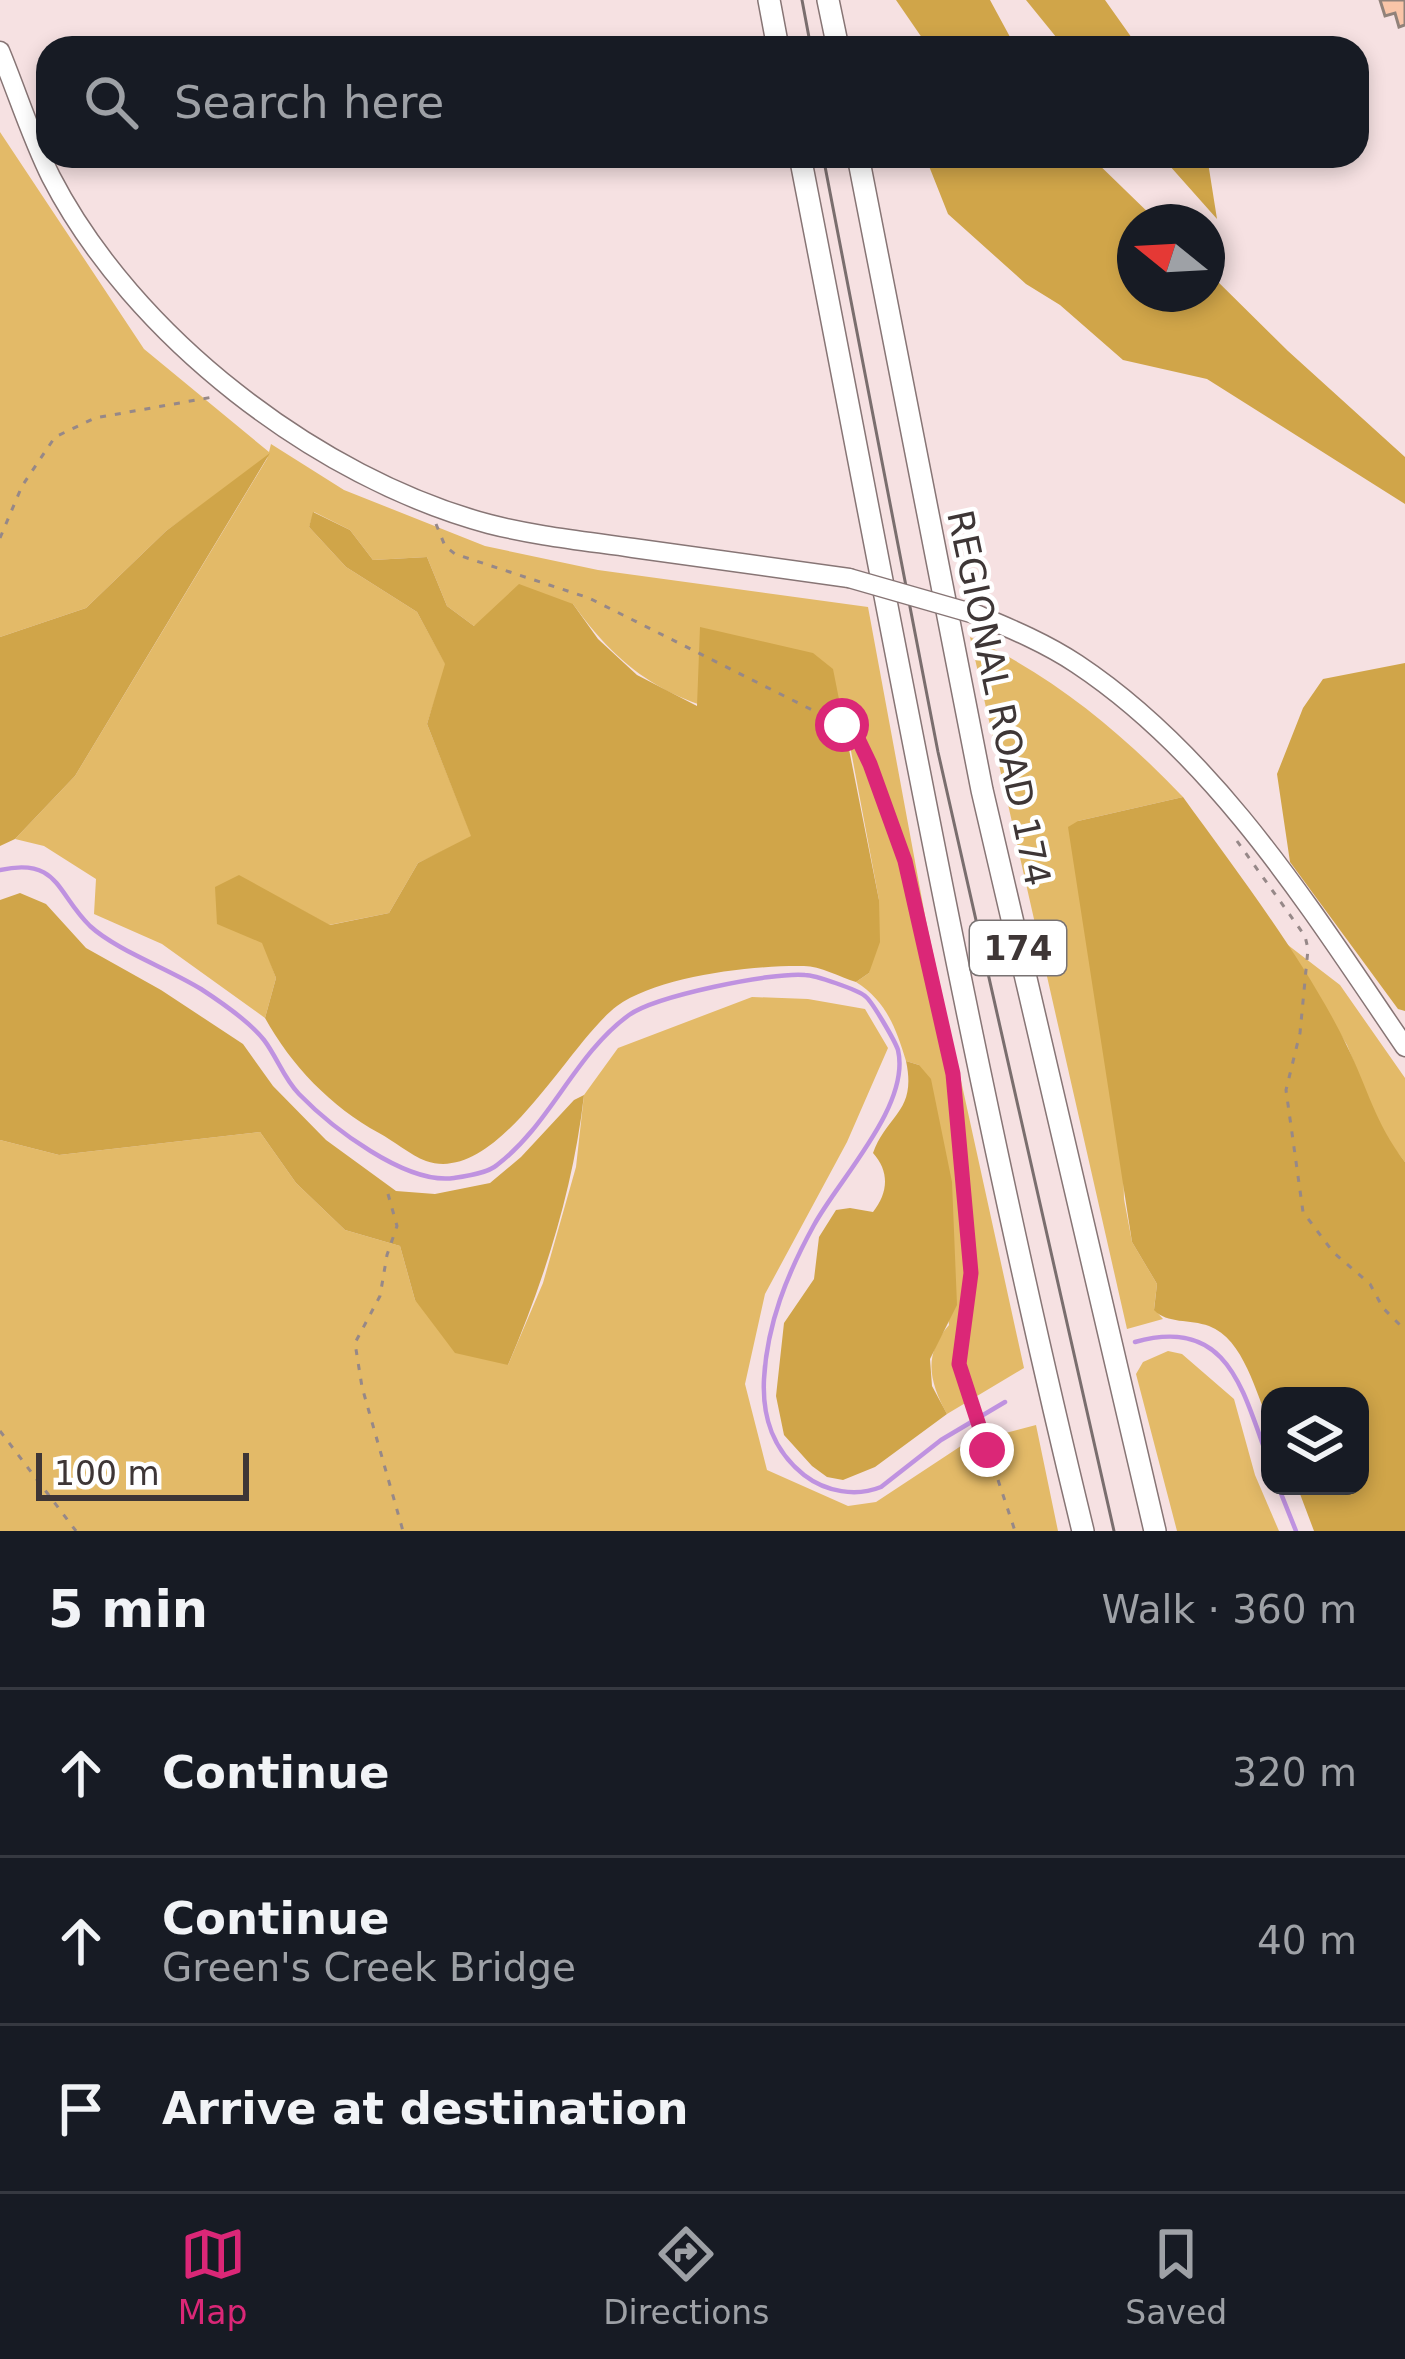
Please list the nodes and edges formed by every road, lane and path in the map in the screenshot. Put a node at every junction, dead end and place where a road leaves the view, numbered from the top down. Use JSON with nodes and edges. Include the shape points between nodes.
{"nodes":[{"id":1,"x":769,"y":0,"type":"edge"},
{"id":2,"x":828,"y":0,"type":"edge"},
{"id":3,"x":776,"y":36,"type":"edge"},
{"id":4,"x":836,"y":36,"type":"edge"},
{"id":5,"x":0,"y":51,"type":"edge"},
{"id":6,"x":36,"y":139,"type":"edge"},
{"id":7,"x":48,"y":168,"type":"edge"},
{"id":8,"x":802,"y":168,"type":"edge"},
{"id":9,"x":860,"y":168,"type":"edge"},
{"id":10,"x":174,"y":402,"type":"dead end"},
{"id":11,"x":436,"y":522,"type":"dead end"},
{"id":12,"x":0,"y":538,"type":"edge"},
{"id":13,"x":1229,"y":829,"type":"dead end"},
{"id":14,"x":1405,"y":1047,"type":"edge"},
{"id":15,"x":388,"y":1194,"type":"dead end"},
{"id":16,"x":1405,"y":1330,"type":"edge"},
{"id":17,"x":1108,"y":1335,"type":"junction"},
{"id":18,"x":0,"y":1431,"type":"edge"},
{"id":19,"x":76,"y":1531,"type":"edge"},
{"id":20,"x":404,"y":1531,"type":"edge"},
{"id":21,"x":1015,"y":1531,"type":"edge"},
{"id":22,"x":1083,"y":1531,"type":"edge"},
{"id":23,"x":1155,"y":1531,"type":"edge"},
{"id":24,"x":1169,"y":1531,"type":"edge"}],
"edges":[{"from":1,"to":3,"type":"highway"},
{"from":2,"to":4,"type":"highway"},
{"from":5,"to":6,"type":"main road","bridge":true},
{"from":7,"to":14,"type":"main road","bridge":true,"via":[[85,231],[197,360],[297,434],[423,502],[549,536],[848,578],[978,615],[1073,662],[1163,733],[1270,858]]},
{"from":8,"to":22,"type":"highway","number":"174","via":[[966,1013]]},
{"from":9,"to":17,"type":"highway","name":"REGIONAL ROAD 174","number":"174","via":[[958,676]]},
{"from":10,"to":12,"type":"path","via":[[94,418],[55,437]]},
{"from":11,"to":21,"type":"path","via":[[455,554],[589,598],[842,725],[859,741],[905,861],[953,1074],[971,1273],[961,1370]]},
{"from":13,"to":16,"type":"path","via":[[1308,949],[1286,1090],[1303,1212]]},
{"from":15,"to":20,"type":"path","via":[[397,1226],[380,1296],[355,1343]]},
{"from":17,"to":23,"type":"highway","name":"REGIONAL ROAD 174","number":"174"},
{"from":17,"to":24,"type":"highway","via":[[1131,1383]]},
{"from":18,"to":19,"type":"path"}]}
